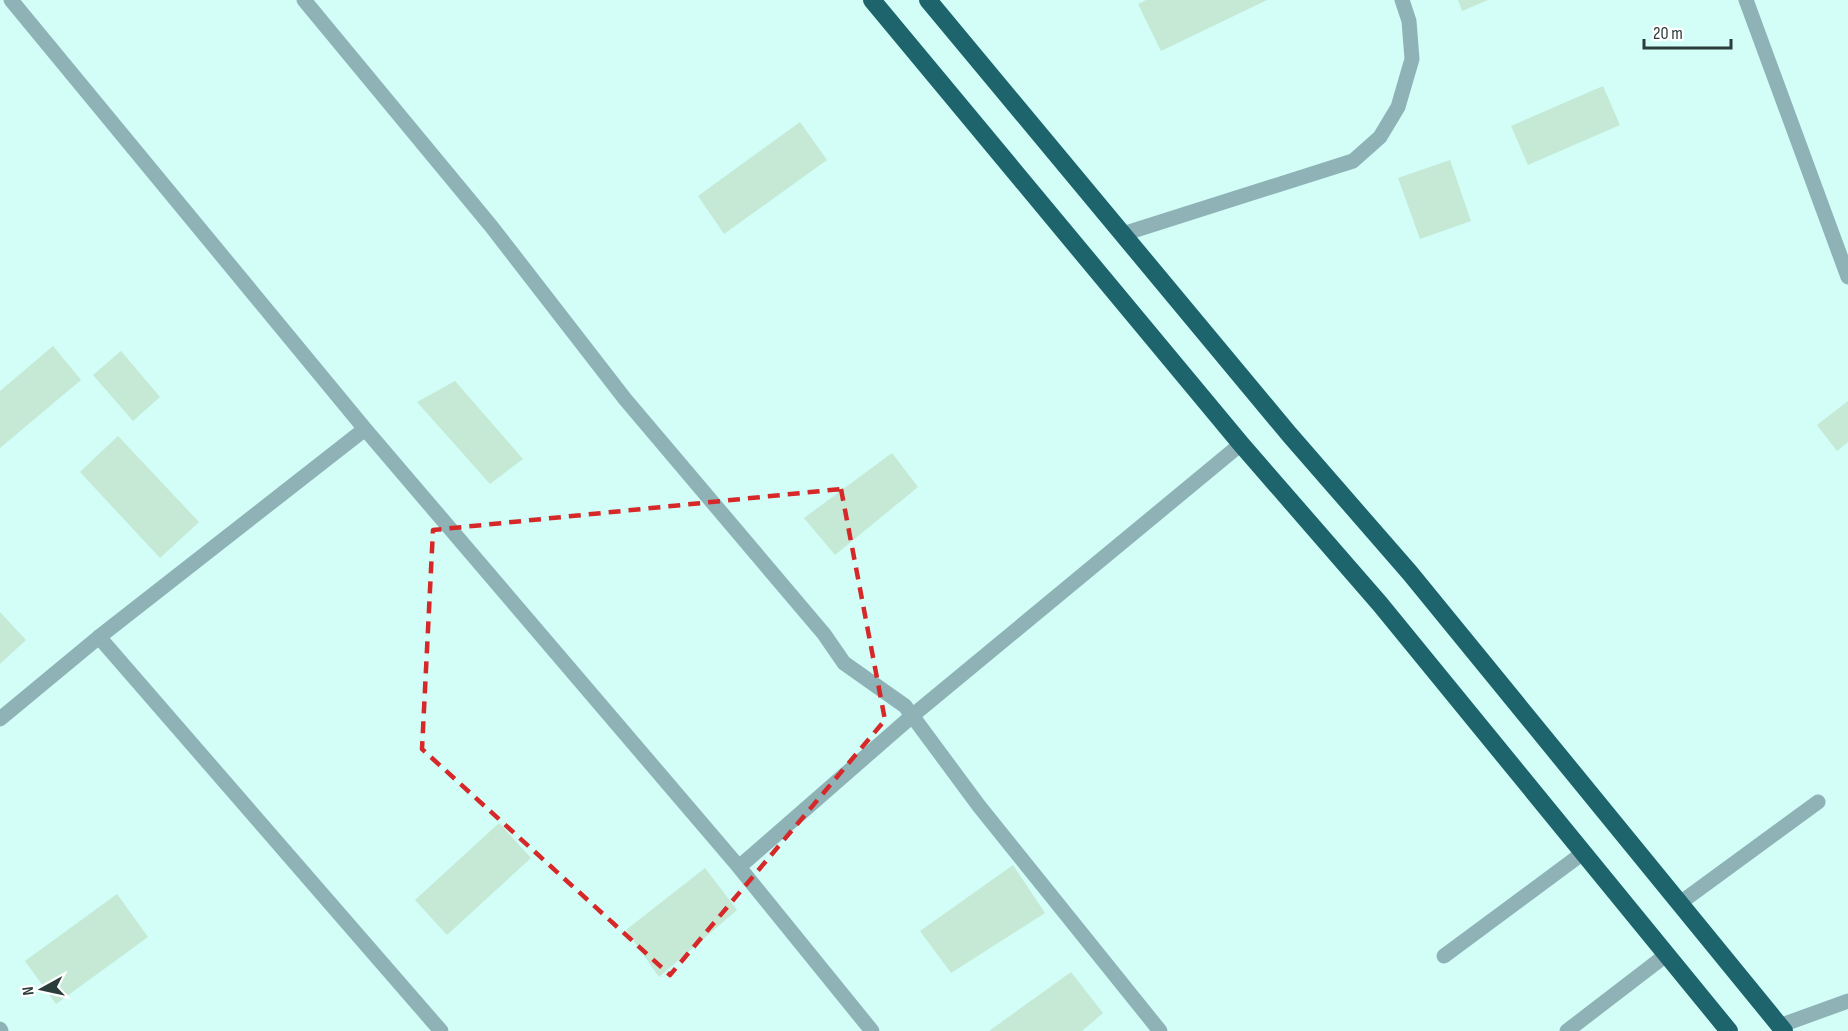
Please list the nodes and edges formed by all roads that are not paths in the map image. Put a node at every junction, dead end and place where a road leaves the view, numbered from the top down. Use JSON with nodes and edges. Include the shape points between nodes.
{"nodes":[{"id":1,"x":12,"y":0,"type":"edge"},
{"id":2,"x":304,"y":0,"type":"edge"},
{"id":3,"x":872,"y":0,"type":"edge"},
{"id":4,"x":928,"y":0,"type":"edge"},
{"id":5,"x":1402,"y":0,"type":"edge"},
{"id":6,"x":1746,"y":0,"type":"edge"},
{"id":7,"x":1123,"y":234,"type":"junction"},
{"id":8,"x":1848,"y":277,"type":"edge"},
{"id":9,"x":365,"y":429,"type":"junction"},
{"id":10,"x":1241,"y":444,"type":"junction"},
{"id":11,"x":99,"y":637,"type":"junction"},
{"id":12,"x":912,"y":716,"type":"junction"},
{"id":13,"x":0,"y":718,"type":"edge"},
{"id":14,"x":1818,"y":802,"type":"dead end"},
{"id":15,"x":1583,"y":853,"type":"junction"},
{"id":16,"x":740,"y":867,"type":"junction"},
{"id":17,"x":1680,"y":903,"type":"junction"},
{"id":18,"x":1666,"y":954,"type":"junction"},
{"id":19,"x":1444,"y":956,"type":"dead end"},
{"id":20,"x":1848,"y":1001,"type":"edge"},
{"id":21,"x":1781,"y":1028,"type":"edge"},
{"id":22,"x":441,"y":1031,"type":"edge"},
{"id":23,"x":872,"y":1031,"type":"edge"},
{"id":24,"x":1160,"y":1031,"type":"edge"},
{"id":25,"x":1567,"y":1031,"type":"edge"},
{"id":26,"x":1729,"y":1031,"type":"edge"}],
"edges":[{"from":1,"to":9,"type":"street"},
{"from":2,"to":12,"type":"street","via":[[491,226],[625,399],[824,634],[844,663],[905,706]]},
{"from":3,"to":10,"type":"highway"},
{"from":4,"to":7,"type":"highway"},
{"from":5,"to":7,"type":"street","via":[[1409,21],[1412,59],[1398,107],[1380,137],[1353,161]]},
{"from":6,"to":8,"type":"street"},
{"from":7,"to":17,"type":"highway","via":[[1410,573]]},
{"from":9,"to":11,"type":"street"},
{"from":9,"to":16,"type":"street"},
{"from":10,"to":12,"type":"street"},
{"from":10,"to":15,"type":"highway","via":[[1380,604]]},
{"from":11,"to":13,"type":"street"},
{"from":11,"to":22,"type":"street"},
{"from":12,"to":16,"type":"street"},
{"from":12,"to":24,"type":"street","via":[[979,806]]},
{"from":14,"to":17,"type":"street"},
{"from":15,"to":18,"type":"highway"},
{"from":15,"to":19,"type":"street"},
{"from":16,"to":23,"type":"street"},
{"from":17,"to":21,"type":"highway"},
{"from":18,"to":25,"type":"street"},
{"from":18,"to":26,"type":"highway"},
{"from":20,"to":21,"type":"street"}]}
